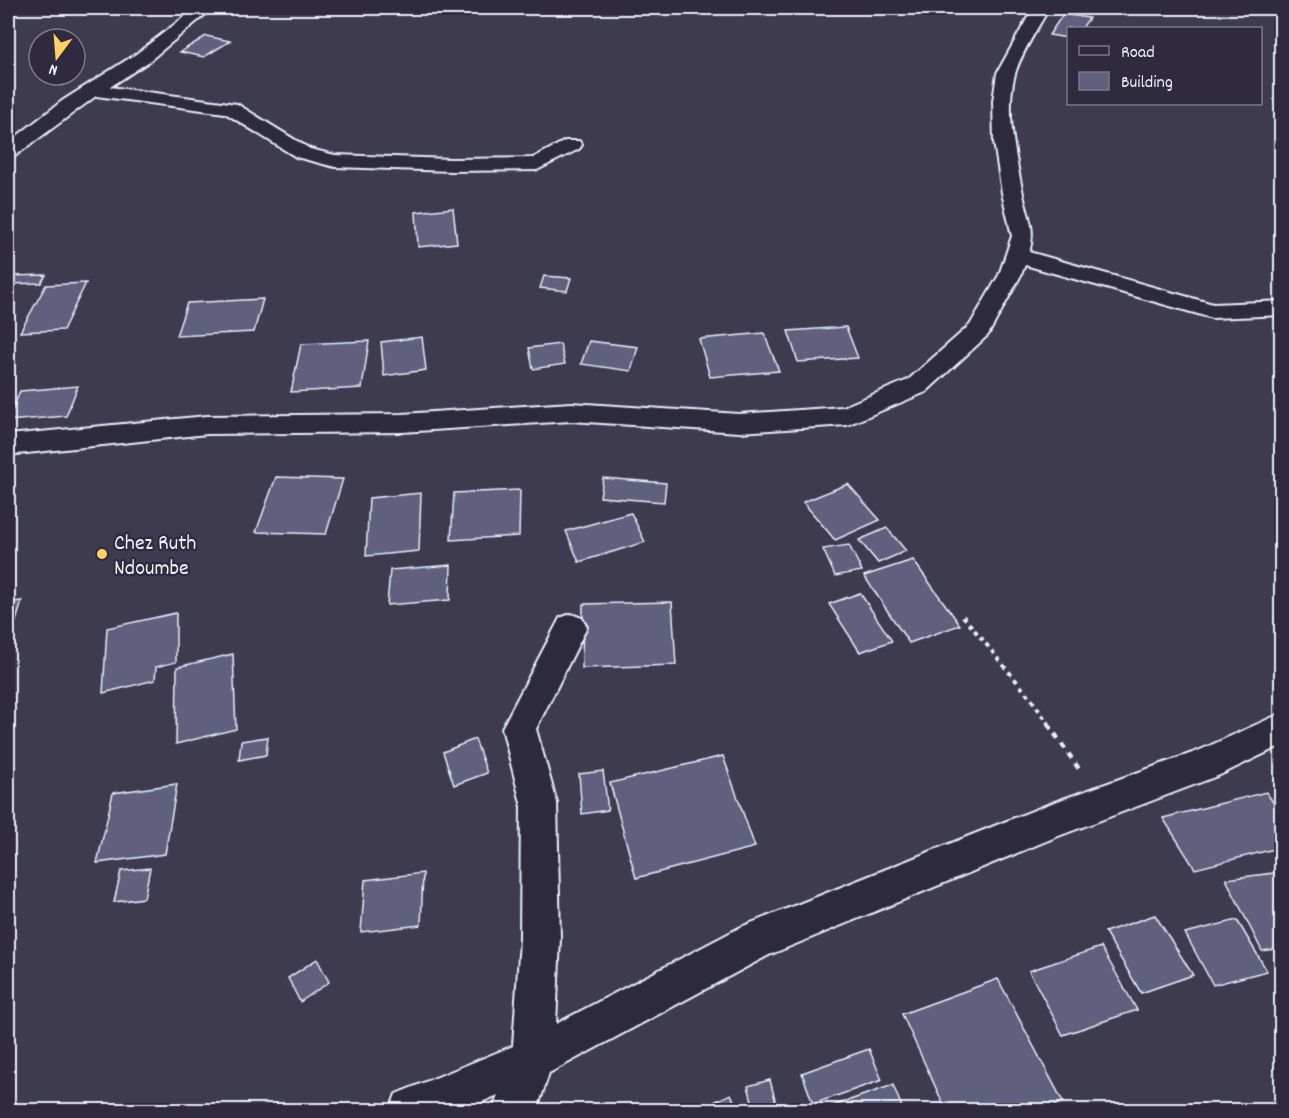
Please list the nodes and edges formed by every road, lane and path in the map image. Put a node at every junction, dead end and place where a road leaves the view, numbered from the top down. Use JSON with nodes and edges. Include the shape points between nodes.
{"nodes":[{"id":1,"x":205,"y":8,"type":"edge"},
{"id":2,"x":1041,"y":8,"type":"edge"},
{"id":3,"x":92,"y":90,"type":"junction"},
{"id":4,"x":572,"y":145,"type":"dead end"},
{"id":5,"x":8,"y":152,"type":"edge"},
{"id":6,"x":1016,"y":255,"type":"junction"},
{"id":7,"x":1281,"y":308,"type":"edge"},
{"id":8,"x":8,"y":445,"type":"edge"},
{"id":9,"x":963,"y":616,"type":"dead end"},
{"id":10,"x":571,"y":627,"type":"dead end"},
{"id":11,"x":1281,"y":728,"type":"edge"},
{"id":12,"x":1102,"y":803,"type":"junction"},
{"id":13,"x":533,"y":1059,"type":"junction"},
{"id":14,"x":412,"y":1110,"type":"edge"},
{"id":15,"x":514,"y":1110,"type":"edge"}],
"edges":[{"from":1,"to":3,"type":"street","via":[[142,58]]},
{"from":2,"to":6,"type":"street","via":[[1006,73],[1002,101],[1012,193],[1023,236]]},
{"from":3,"to":4,"type":"street","via":[[230,108],[303,153],[335,161],[537,164]]},
{"from":3,"to":5,"type":"street"},
{"from":6,"to":7,"type":"street","via":[[1212,311]]},
{"from":6,"to":8,"type":"street","via":[[1010,275],[979,330],[917,386],[847,416],[739,423],[572,412],[402,423],[207,425]]},
{"from":9,"to":12,"type":"path","via":[[1032,700]]},
{"from":10,"to":13,"type":"street","via":[[519,728],[539,803],[540,939]]},
{"from":11,"to":12,"type":"street","via":[[1208,764]]},
{"from":12,"to":13,"type":"street","via":[[755,941]]},
{"from":13,"to":14,"type":"street"},
{"from":13,"to":15,"type":"street"}]}
